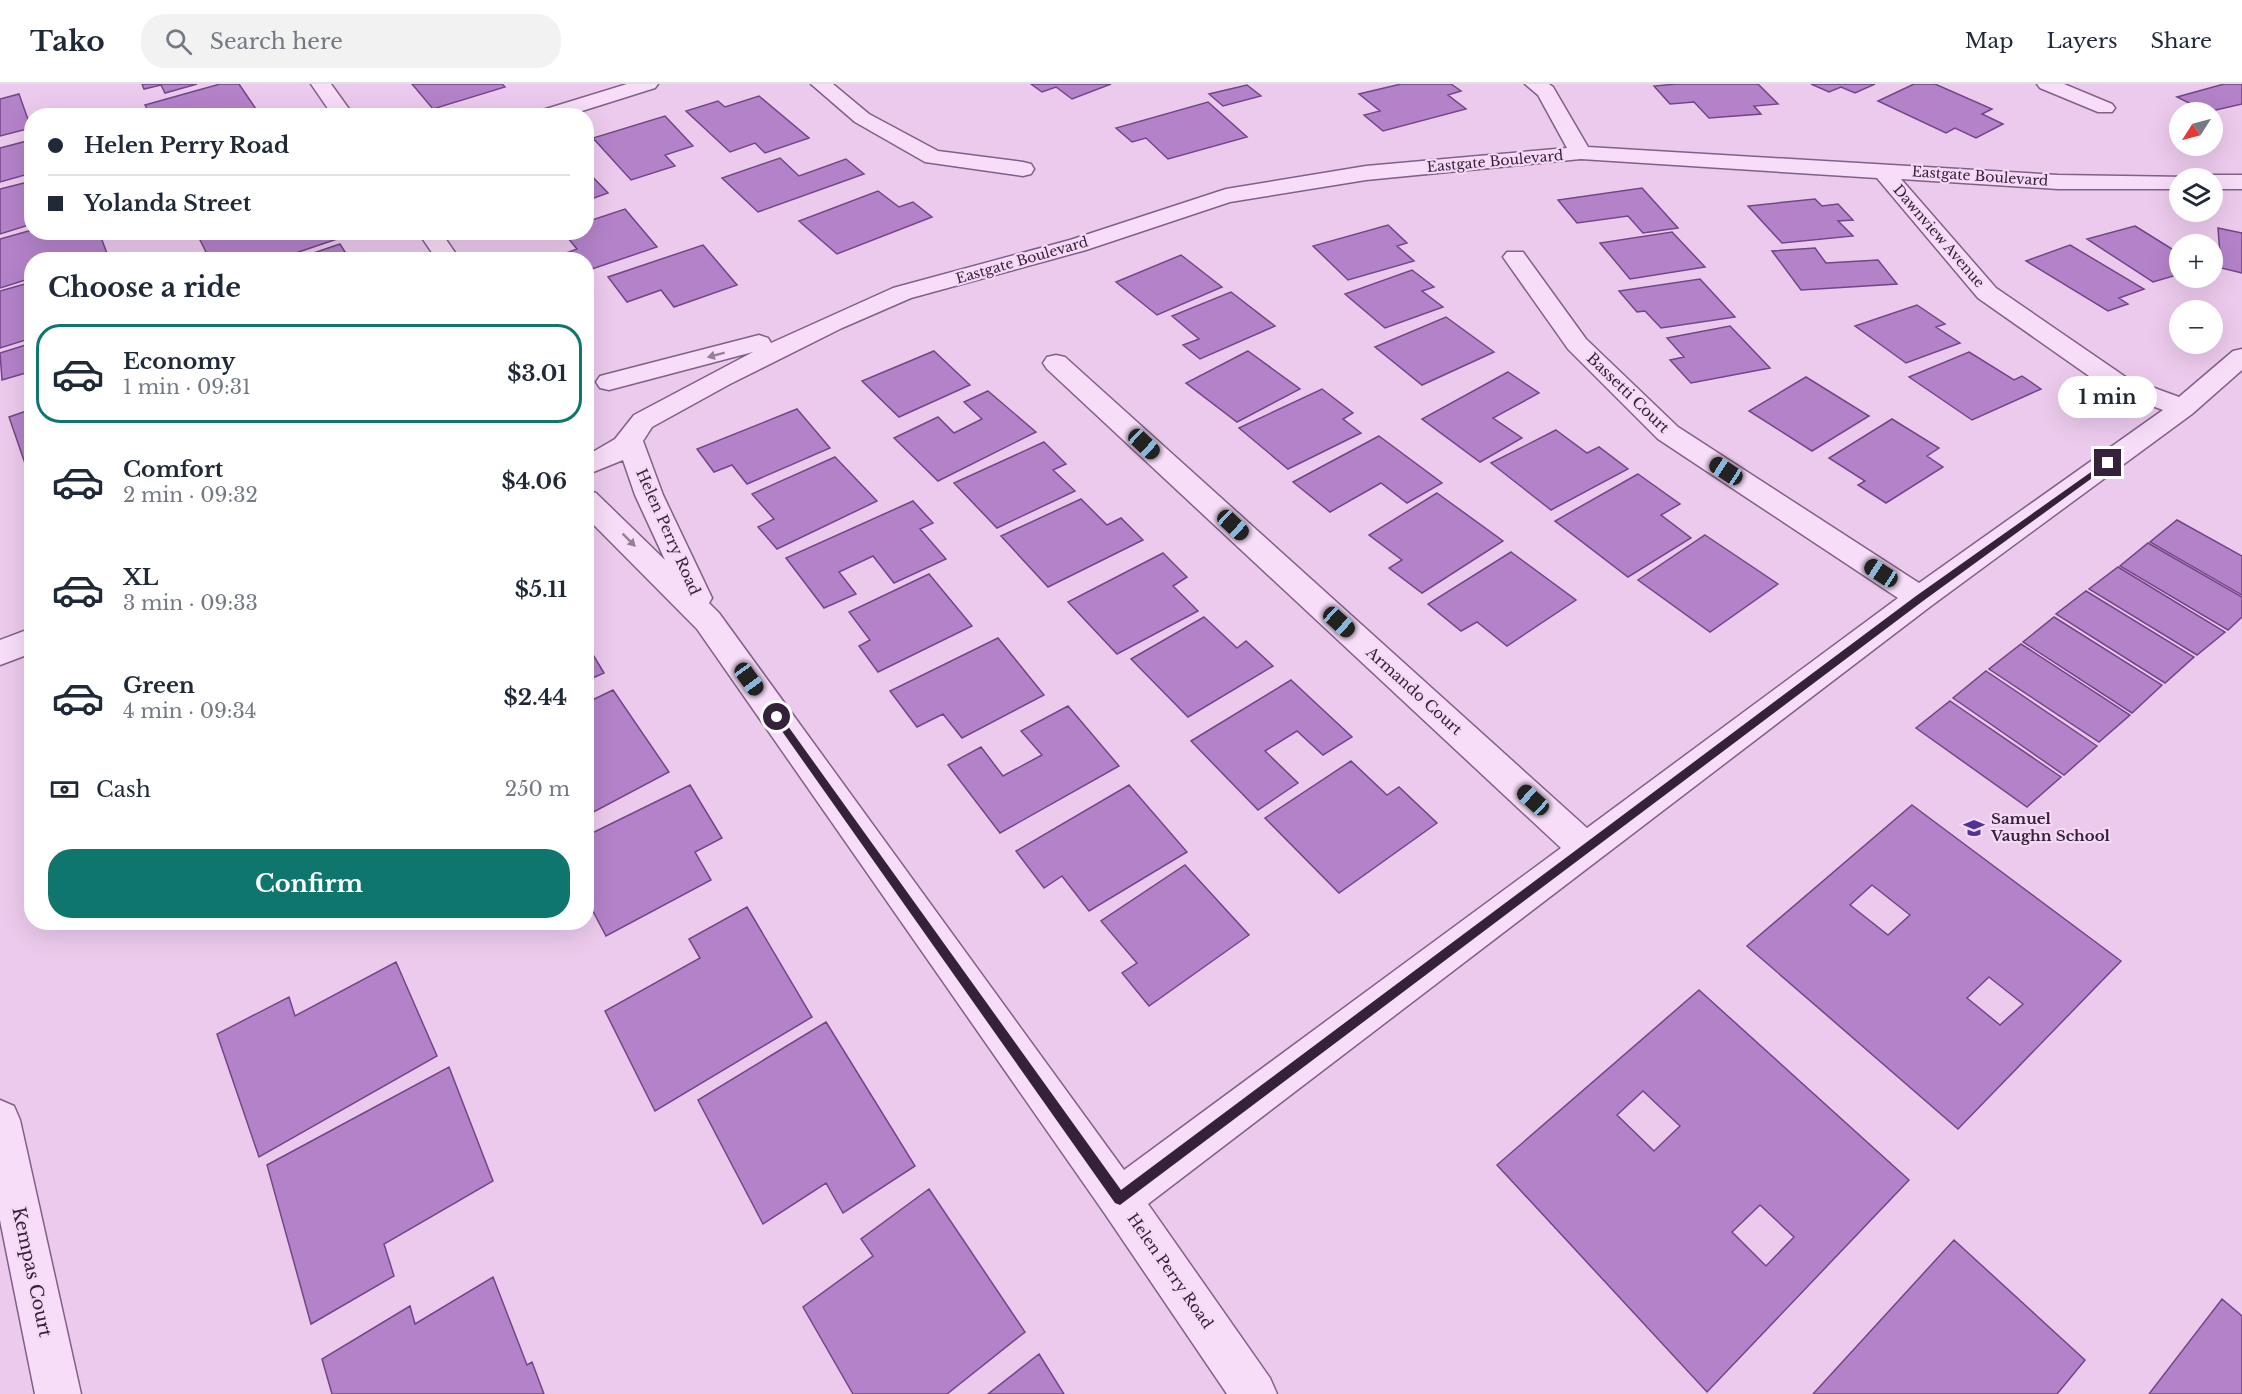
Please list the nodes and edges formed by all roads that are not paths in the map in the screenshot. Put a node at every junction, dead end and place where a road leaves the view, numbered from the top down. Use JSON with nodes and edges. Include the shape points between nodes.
{"nodes":[{"id":1,"x":321,"y":84,"type":"edge"},
{"id":2,"x":648,"y":84,"type":"edge"},
{"id":3,"x":821,"y":84,"type":"edge"},
{"id":4,"x":1535,"y":84,"type":"edge"},
{"id":5,"x":2047,"y":84,"type":"edge"},
{"id":6,"x":338,"y":108,"type":"edge"},
{"id":7,"x":569,"y":108,"type":"edge"},
{"id":8,"x":2105,"y":108,"type":"dead end"},
{"id":9,"x":1581,"y":153,"type":"junction"},
{"id":10,"x":1023,"y":169,"type":"dead end"},
{"id":11,"x":1882,"y":170,"type":"junction"},
{"id":12,"x":2169,"y":182,"type":"edge"},
{"id":13,"x":2223,"y":182,"type":"edge"},
{"id":14,"x":2242,"y":182,"type":"edge"},
{"id":15,"x":1515,"y":257,"type":"dead end"},
{"id":16,"x":833,"y":323,"type":"junction"},
{"id":17,"x":2242,"y":357,"type":"edge"},
{"id":18,"x":1056,"y":363,"type":"dead end"},
{"id":19,"x":595,"y":378,"type":"edge"},
{"id":20,"x":2183,"y":408,"type":"junction"},
{"id":21,"x":637,"y":431,"type":"junction"},
{"id":22,"x":594,"y":463,"type":"edge"},
{"id":23,"x":594,"y":508,"type":"edge"},
{"id":24,"x":1920,"y":598,"type":"junction"},
{"id":25,"x":708,"y":621,"type":"junction"},
{"id":26,"x":24,"y":643,"type":"edge"},
{"id":27,"x":0,"y":653,"type":"edge"},
{"id":28,"x":1586,"y":849,"type":"junction"},
{"id":29,"x":0,"y":1120,"type":"edge"},
{"id":30,"x":1120,"y":1199,"type":"junction"},
{"id":31,"x":54,"y":1392,"type":"edge"},
{"id":32,"x":1254,"y":1394,"type":"edge"}],
"edges":[{"from":1,"to":6,"type":"street"},
{"from":2,"to":7,"type":"street"},
{"from":3,"to":10,"type":"street","via":[[862,118],[933,157]]},
{"from":4,"to":9,"type":"street","via":[[1546,91]]},
{"from":5,"to":8,"type":"street"},
{"from":9,"to":11,"type":"street","name":"Eastgate Boulevard"},
{"from":9,"to":16,"type":"street","name":"Eastgate Boulevard","via":[[1366,173],[1226,196],[1078,245],[902,293]]},
{"from":11,"to":12,"type":"street","name":"Eastgate Boulevard","via":[[2058,182]]},
{"from":11,"to":20,"type":"street","name":"Dawnview Avenue","via":[[1987,293],[2118,384]]},
{"from":13,"to":14,"type":"street"},
{"from":15,"to":24,"type":"street","name":"Bassetti Court","via":[[1577,344],[1668,434]]},
{"from":16,"to":19,"type":"street","name":"Eastgate Boulevard","one_way":true},
{"from":16,"to":21,"type":"street","name":"Eastgate Boulevard","via":[[721,378]]},
{"from":17,"to":20,"type":"street"},
{"from":18,"to":28,"type":"street","name":"Armando Court"},
{"from":19,"to":21,"type":"street","name":"Helen Perry Road","via":[[624,386],[640,401]]},
{"from":20,"to":24,"type":"street"},
{"from":21,"to":22,"type":"street","name":"Eastgate Boulevard","via":[[605,460]]},
{"from":21,"to":25,"type":"street","name":"Helen Perry Road","via":[[649,495]]},
{"from":23,"to":25,"type":"street","name":"Helen Perry Road","one_way":true},
{"from":24,"to":28,"type":"street"},
{"from":25,"to":30,"type":"street","name":"Helen Perry Road"},
{"from":26,"to":27,"type":"street"},
{"from":28,"to":30,"type":"street"},
{"from":29,"to":31,"type":"street","name":"Kempas Court"},
{"from":30,"to":32,"type":"street","name":"Helen Perry Road"}]}
